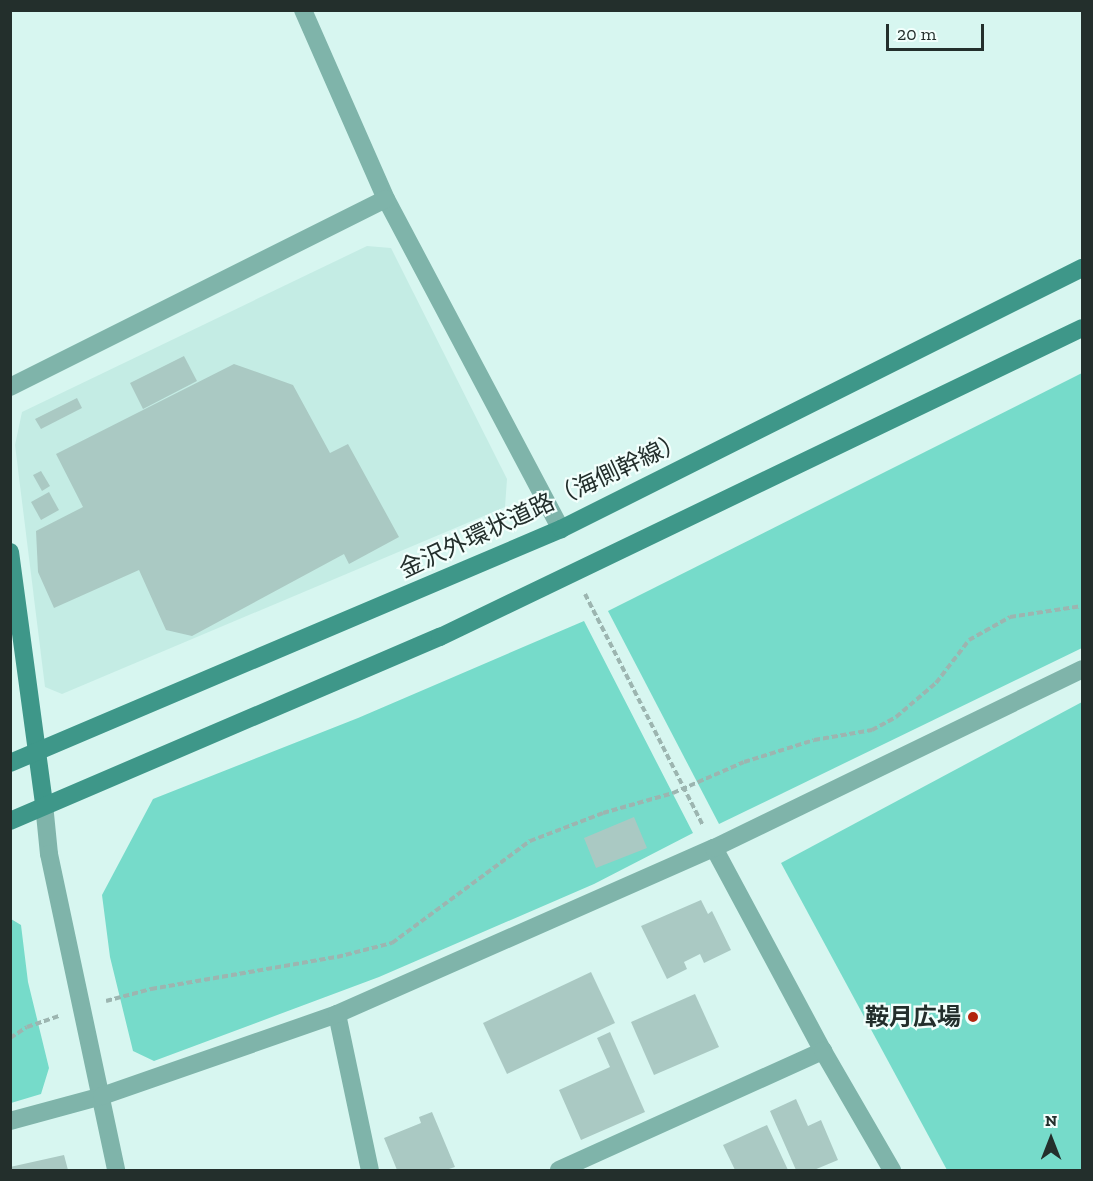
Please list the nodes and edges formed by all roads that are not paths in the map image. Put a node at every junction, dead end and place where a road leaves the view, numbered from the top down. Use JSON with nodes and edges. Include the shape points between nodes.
{"nodes":[{"id":1,"x":303,"y":10,"type":"edge"},
{"id":2,"x":386,"y":199,"type":"junction"},
{"id":3,"x":1083,"y":268,"type":"edge"},
{"id":4,"x":1083,"y":328,"type":"edge"},
{"id":5,"x":10,"y":387,"type":"edge"},
{"id":6,"x":561,"y":529,"type":"junction"},
{"id":7,"x":10,"y":552,"type":"edge"},
{"id":8,"x":1083,"y":669,"type":"edge"},
{"id":9,"x":38,"y":751,"type":"junction"},
{"id":10,"x":10,"y":763,"type":"edge"},
{"id":11,"x":44,"y":804,"type":"junction"},
{"id":12,"x":10,"y":821,"type":"edge"},
{"id":13,"x":714,"y":848,"type":"junction"},
{"id":14,"x":337,"y":1014,"type":"junction"},
{"id":15,"x":823,"y":1052,"type":"junction"},
{"id":16,"x":102,"y":1096,"type":"junction"},
{"id":17,"x":10,"y":1121,"type":"edge"},
{"id":18,"x":116,"y":1170,"type":"edge"},
{"id":19,"x":370,"y":1170,"type":"edge"},
{"id":20,"x":560,"y":1170,"type":"edge"},
{"id":21,"x":892,"y":1170,"type":"edge"}],
"edges":[{"from":1,"to":2,"type":"street"},
{"from":2,"to":5,"type":"street"},
{"from":2,"to":6,"type":"street"},
{"from":3,"to":6,"type":"street","name":"金沢外環状道路（海側幹線）"},
{"from":4,"to":11,"type":"street","via":[[303,699]]},
{"from":6,"to":9,"type":"street","name":"金沢外環状道路（海側幹線）"},
{"from":7,"to":9,"type":"street"},
{"from":8,"to":13,"type":"street"},
{"from":9,"to":10,"type":"street","name":"金沢外環状道路（海側幹線）"},
{"from":9,"to":11,"type":"street"},
{"from":11,"to":12,"type":"street"},
{"from":11,"to":16,"type":"street","via":[[48,854]]},
{"from":13,"to":14,"type":"street"},
{"from":13,"to":15,"type":"street"},
{"from":14,"to":16,"type":"street"},
{"from":14,"to":19,"type":"street"},
{"from":15,"to":20,"type":"street"},
{"from":15,"to":21,"type":"street"},
{"from":16,"to":17,"type":"street"},
{"from":16,"to":18,"type":"street"}]}
